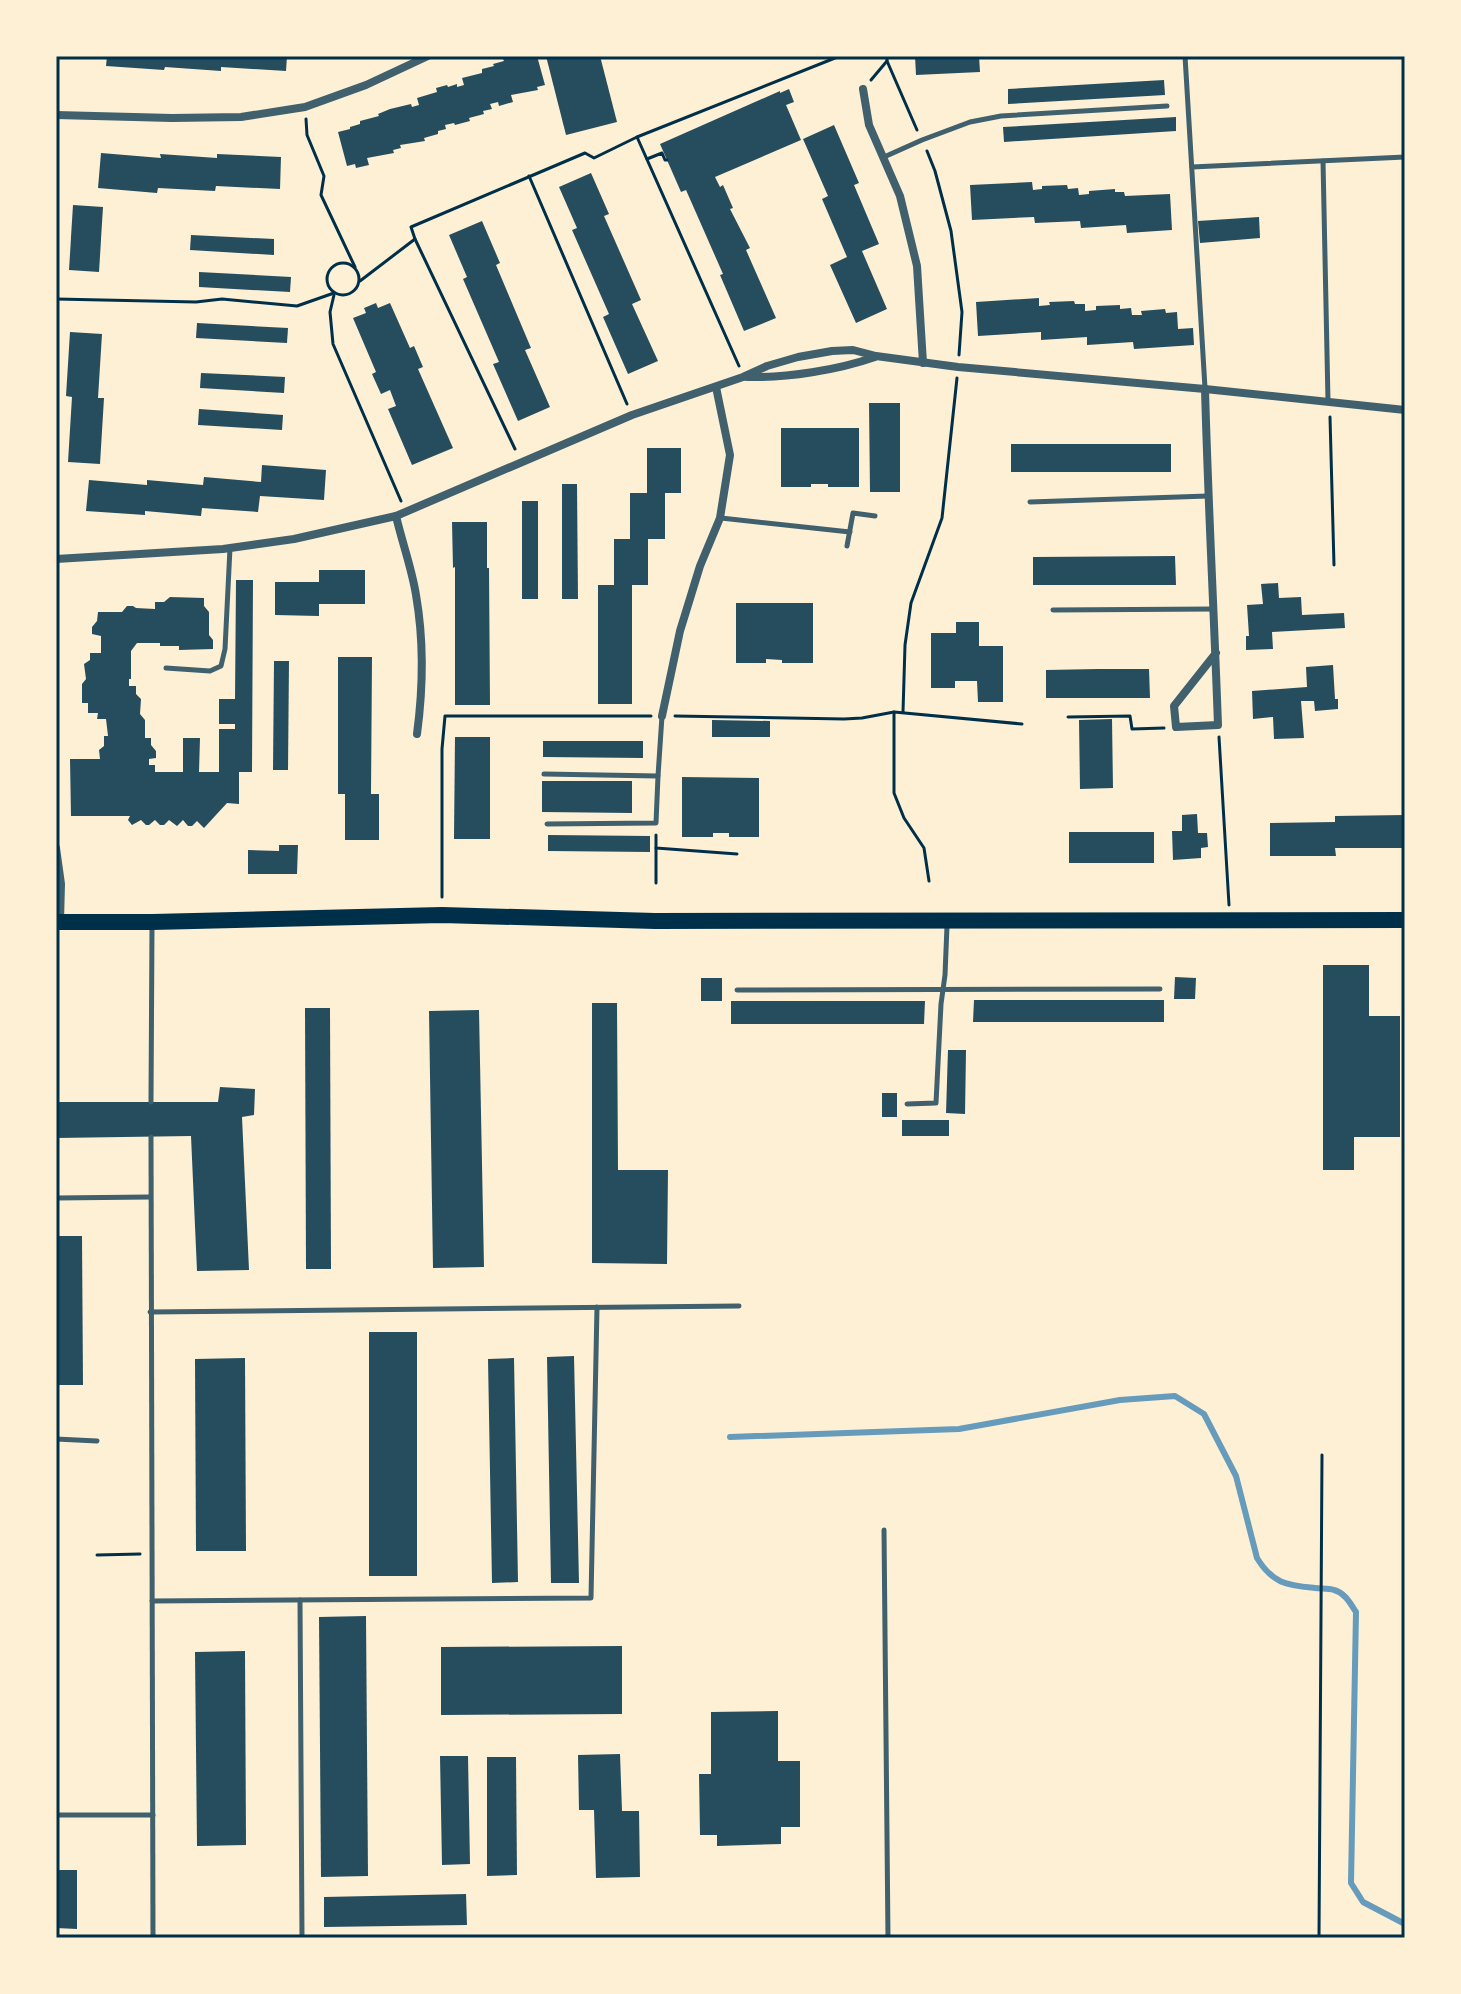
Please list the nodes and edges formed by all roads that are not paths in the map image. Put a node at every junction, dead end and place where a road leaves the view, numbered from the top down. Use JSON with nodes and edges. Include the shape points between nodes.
{"nodes":[{"id":1,"x":428,"y":56,"type":"edge"},
{"id":2,"x":1185,"y":56,"type":"edge"},
{"id":3,"x":863,"y":89,"type":"road end"},
{"id":4,"x":1167,"y":106,"type":"dead end"},
{"id":5,"x":56,"y":115,"type":"edge"},
{"id":6,"x":1405,"y":157,"type":"edge"},
{"id":7,"x":884,"y":158,"type":"junction"},
{"id":8,"x":1323,"y":161,"type":"junction"},
{"id":9,"x":1192,"y":167,"type":"junction"},
{"id":10,"x":876,"y":356,"type":"junction"},
{"id":11,"x":923,"y":363,"type":"junction"},
{"id":12,"x":743,"y":377,"type":"junction"},
{"id":13,"x":716,"y":387,"type":"junction"},
{"id":14,"x":1205,"y":389,"type":"junction"},
{"id":15,"x":1328,"y":401,"type":"junction"},
{"id":16,"x":1405,"y":410,"type":"edge"},
{"id":17,"x":1208,"y":496,"type":"junction"},
{"id":18,"x":1030,"y":502,"type":"dead end"},
{"id":19,"x":396,"y":516,"type":"junction"},
{"id":20,"x":875,"y":516,"type":"dead end"},
{"id":21,"x":720,"y":518,"type":"junction"},
{"id":22,"x":850,"y":532,"type":"junction"},
{"id":23,"x":847,"y":546,"type":"dead end"},
{"id":24,"x":230,"y":548,"type":"junction"},
{"id":25,"x":56,"y":559,"type":"edge"},
{"id":26,"x":1215,"y":609,"type":"junction"},
{"id":27,"x":1053,"y":610,"type":"dead end"},
{"id":28,"x":1216,"y":653,"type":"junction"},
{"id":29,"x":166,"y":668,"type":"dead end"},
{"id":30,"x":662,"y":716,"type":"joint"},
{"id":31,"x":417,"y":734,"type":"dead end"},
{"id":32,"x":544,"y":774,"type":"dead end"},
{"id":33,"x":658,"y":776,"type":"junction"},
{"id":34,"x":547,"y":824,"type":"dead end"},
{"id":35,"x":56,"y":848,"type":"edge"},
{"id":36,"x":1405,"y":920,"type":"edge"},
{"id":37,"x":947,"y":921,"type":"junction"},
{"id":38,"x":58,"y":922,"type":"edge"},
{"id":39,"x":152,"y":922,"type":"junction"},
{"id":40,"x":1160,"y":989,"type":"dead end"},
{"id":41,"x":737,"y":990,"type":"dead end"},
{"id":42,"x":943,"y":990,"type":"junction"},
{"id":43,"x":151,"y":1102,"type":"dead end"},
{"id":44,"x":907,"y":1104,"type":"dead end"},
{"id":45,"x":151,"y":1137,"type":"dead end"},
{"id":46,"x":150,"y":1197,"type":"junction"},
{"id":47,"x":56,"y":1198,"type":"edge"},
{"id":48,"x":739,"y":1306,"type":"dead end"},
{"id":49,"x":597,"y":1307,"type":"junction"},
{"id":50,"x":150,"y":1312,"type":"junction"},
{"id":51,"x":56,"y":1439,"type":"edge"},
{"id":52,"x":97,"y":1441,"type":"dead end"},
{"id":53,"x":884,"y":1530,"type":"dead end"},
{"id":54,"x":300,"y":1600,"type":"junction"},
{"id":55,"x":152,"y":1601,"type":"junction"},
{"id":56,"x":56,"y":1815,"type":"edge"},
{"id":57,"x":153,"y":1815,"type":"junction"},
{"id":58,"x":153,"y":1938,"type":"edge"},
{"id":59,"x":302,"y":1938,"type":"edge"},
{"id":60,"x":888,"y":1938,"type":"edge"}],
"edges":[{"from":1,"to":5,"type":"street","via":[[305,107],[241,117]]},
{"from":2,"to":9,"type":"lane"},
{"from":3,"to":7,"type":"street","via":[[869,125]]},
{"from":4,"to":7,"type":"lane","via":[[1001,116],[970,122]]},
{"from":6,"to":8,"type":"lane"},
{"from":7,"to":11,"type":"street","via":[[900,196],[917,266]]},
{"from":8,"to":9,"type":"lane"},
{"from":8,"to":15,"type":"lane"},
{"from":9,"to":14,"type":"lane"},
{"from":10,"to":11,"type":"street"},
{"from":10,"to":12,"type":"street","via":[[788,376]]},
{"from":10,"to":12,"type":"street","via":[[832,351]]},
{"from":11,"to":14,"type":"street"},
{"from":12,"to":13,"type":"street"},
{"from":13,"to":19,"type":"street","via":[[632,415]]},
{"from":13,"to":21,"type":"street","via":[[730,455]]},
{"from":14,"to":15,"type":"street"},
{"from":14,"to":17,"type":"street"},
{"from":15,"to":16,"type":"street"},
{"from":17,"to":18,"type":"lane"},
{"from":17,"to":26,"type":"street"},
{"from":19,"to":24,"type":"street"},
{"from":19,"to":31,"type":"street","via":[[416,594],[422,700]]},
{"from":20,"to":22,"type":"lane","via":[[853,513]]},
{"from":21,"to":22,"type":"lane"},
{"from":21,"to":30,"type":"street","via":[[680,631]]},
{"from":22,"to":23,"type":"lane"},
{"from":24,"to":25,"type":"street"},
{"from":24,"to":29,"type":"lane","via":[[221,666],[210,671]]},
{"from":26,"to":27,"type":"lane"},
{"from":26,"to":28,"type":"street"},
{"from":28,"to":28,"type":"street","via":[[1174,706],[1176,727],[1218,725]]},
{"from":30,"to":33,"type":"lane"},
{"from":32,"to":33,"type":"lane"},
{"from":33,"to":34,"type":"lane","via":[[656,823]]},
{"from":35,"to":38,"type":"street","via":[[61,884]]},
{"from":36,"to":37,"type":"main road"},
{"from":37,"to":39,"type":"main road","via":[[442,915]]},
{"from":37,"to":42,"type":"lane"},
{"from":38,"to":39,"type":"main road"},
{"from":39,"to":43,"type":"lane"},
{"from":40,"to":42,"type":"lane"},
{"from":41,"to":42,"type":"lane"},
{"from":42,"to":44,"type":"lane","via":[[936,1103]]},
{"from":45,"to":46,"type":"lane"},
{"from":46,"to":47,"type":"lane"},
{"from":46,"to":50,"type":"lane"},
{"from":48,"to":49,"type":"lane"},
{"from":49,"to":50,"type":"lane"},
{"from":49,"to":54,"type":"lane","via":[[591,1598]]},
{"from":50,"to":55,"type":"lane"},
{"from":51,"to":52,"type":"lane"},
{"from":53,"to":60,"type":"lane"},
{"from":54,"to":55,"type":"lane"},
{"from":54,"to":59,"type":"lane"},
{"from":55,"to":57,"type":"lane"},
{"from":56,"to":57,"type":"lane"},
{"from":57,"to":58,"type":"lane"}]}
